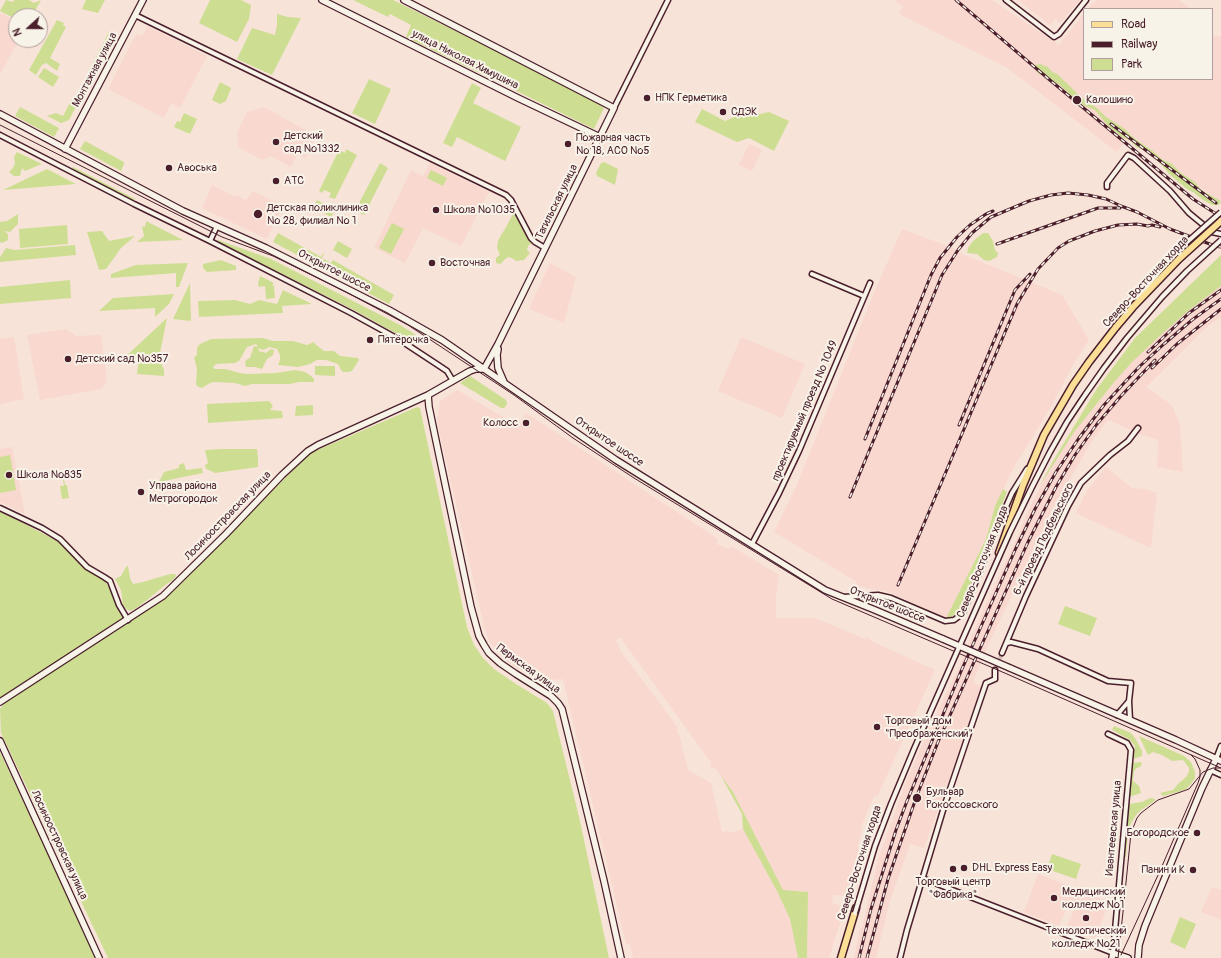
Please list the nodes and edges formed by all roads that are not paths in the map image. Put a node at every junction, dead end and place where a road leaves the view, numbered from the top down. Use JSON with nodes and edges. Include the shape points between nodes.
{"nodes":[{"id":1,"x":143,"y":0,"type":"edge"},
{"id":2,"x":322,"y":0,"type":"edge"},
{"id":3,"x":404,"y":0,"type":"edge"},
{"id":4,"x":668,"y":0,"type":"edge"},
{"id":5,"x":1006,"y":0,"type":"edge"},
{"id":6,"x":1086,"y":0,"type":"edge"},
{"id":7,"x":136,"y":15,"type":"junction"},
{"id":8,"x":614,"y":108,"type":"junction"},
{"id":9,"x":0,"y":114,"type":"edge"},
{"id":10,"x":0,"y":134,"type":"edge"},
{"id":11,"x":600,"y":137,"type":"junction"},
{"id":12,"x":65,"y":149,"type":"junction"},
{"id":13,"x":1107,"y":187,"type":"dead end"},
{"id":14,"x":1221,"y":212,"type":"edge"},
{"id":15,"x":1221,"y":221,"type":"edge"},
{"id":16,"x":218,"y":226,"type":"junction"},
{"id":17,"x":1221,"y":234,"type":"edge"},
{"id":18,"x":210,"y":241,"type":"junction"},
{"id":19,"x":1220,"y":241,"type":"edge"},
{"id":20,"x":545,"y":248,"type":"junction"},
{"id":21,"x":812,"y":274,"type":"dead end"},
{"id":22,"x":870,"y":283,"type":"dead end"},
{"id":23,"x":864,"y":296,"type":"junction"},
{"id":24,"x":1133,"y":307,"type":"junction"},
{"id":25,"x":498,"y":344,"type":"junction"},
{"id":26,"x":484,"y":369,"type":"junction"},
{"id":27,"x":453,"y":381,"type":"junction"},
{"id":28,"x":504,"y":382,"type":"junction"},
{"id":29,"x":428,"y":395,"type":"junction"},
{"id":30,"x":1138,"y":428,"type":"dead end"},
{"id":31,"x":1034,"y":458,"type":"junction"},
{"id":32,"x":0,"y":508,"type":"edge"},
{"id":33,"x":752,"y":544,"type":"junction"},
{"id":34,"x":841,"y":597,"type":"junction"},
{"id":35,"x":128,"y":620,"type":"junction"},
{"id":36,"x":1006,"y":643,"type":"junction"},
{"id":37,"x":1002,"y":653,"type":"tunnel mouth"},
{"id":38,"x":995,"y":670,"type":"tunnel mouth"},
{"id":39,"x":1129,"y":701,"type":"junction"},
{"id":40,"x":0,"y":702,"type":"edge"},
{"id":41,"x":1117,"y":715,"type":"junction"},
{"id":42,"x":1130,"y":720,"type":"junction"},
{"id":43,"x":1108,"y":734,"type":"dead end"},
{"id":44,"x":0,"y":741,"type":"edge"},
{"id":45,"x":1221,"y":746,"type":"edge"},
{"id":46,"x":1218,"y":760,"type":"edge"},
{"id":47,"x":1210,"y":770,"type":"junction"},
{"id":48,"x":1221,"y":775,"type":"edge"},
{"id":49,"x":922,"y":878,"type":"junction"},
{"id":50,"x":1112,"y":956,"type":"edge"},
{"id":51,"x":99,"y":958,"type":"edge"},
{"id":52,"x":621,"y":958,"type":"edge"},
{"id":53,"x":841,"y":958,"type":"edge"},
{"id":54,"x":844,"y":958,"type":"edge"},
{"id":55,"x":900,"y":958,"type":"edge"},
{"id":56,"x":1128,"y":958,"type":"edge"},
{"id":57,"x":1138,"y":958,"type":"edge"}],
"edges":[{"from":1,"to":7,"type":"street","name":"Монтажная улица"},
{"from":2,"to":11,"type":"street","name":"улица Николая Химушина"},
{"from":3,"to":8,"type":"street"},
{"from":4,"to":8,"type":"street","name":"Тагильская улица"},
{"from":5,"to":6,"type":"street","via":[[1054,37]]},
{"from":7,"to":12,"type":"street","name":"Монтажная улица"},
{"from":7,"to":20,"type":"street","via":[[506,195],[512,200],[531,238]]},
{"from":8,"to":11,"type":"street","name":"Тагильская улица"},
{"from":9,"to":12,"type":"street","name":"Открытое шоссе"},
{"from":10,"to":18,"type":"street"},
{"from":11,"to":20,"type":"street","name":"Тагильская улица"},
{"from":12,"to":16,"type":"street","name":"Открытое шоссе","via":[[183,211]]},
{"from":13,"to":17,"type":"street","via":[[1107,183],[1128,155],[1170,191],[1189,213],[1212,232]]},
{"from":14,"to":24,"type":"street","bridge":true,"via":[[1168,261]]},
{"from":15,"to":24,"type":"main road","name":"Северо-Восточная хорда","bridge":true},
{"from":16,"to":18,"type":"street"},
{"from":16,"to":26,"type":"street","name":"Открытое шоссе","via":[[389,310],[440,339]]},
{"from":18,"to":27,"type":"street","via":[[351,312],[400,340],[447,371]]},
{"from":19,"to":54,"type":"street","name":"Северо-Восточная хорда","bridge":true,"via":[[1187,271],[1136,326],[1067,422],[1035,480],[891,804],[859,899]]},
{"from":20,"to":25,"type":"street","name":"Тагильская улица"},
{"from":21,"to":23,"type":"street"},
{"from":22,"to":23,"type":"street","name":"проектируемый проезд № 1049"},
{"from":23,"to":33,"type":"street","name":"проектируемый проезд № 1049","via":[[799,451]]},
{"from":24,"to":31,"type":"main road","name":"Северо-Восточная хорда","bridge":true,"via":[[1073,385]]},
{"from":25,"to":26,"type":"street","name":"Тагильская улица"},
{"from":25,"to":28,"type":"street","via":[[497,362]]},
{"from":26,"to":27,"type":"street","name":"Лосиноостровская улица","via":[[474,370]]},
{"from":26,"to":28,"type":"street","name":"Открытое шоссе"},
{"from":27,"to":29,"type":"street","name":"Лосиноостровская улица"},
{"from":28,"to":33,"type":"street","name":"Открытое шоссе","via":[[616,460]]},
{"from":29,"to":35,"type":"street","name":"Лосиноостровская улица","via":[[308,451],[163,596]]},
{"from":29,"to":52,"type":"street","name":"Пермская улица","via":[[470,607],[479,636],[489,653],[500,663],[551,696],[562,709]]},
{"from":30,"to":36,"type":"street","name":"6-й проезд Подбельского","via":[[1128,441],[1082,482],[1028,590]]},
{"from":31,"to":34,"type":"street","via":[[1012,493],[964,610],[954,620],[944,621],[878,594]]},
{"from":31,"to":53,"type":"main road","name":"Северо-Восточная хорда","via":[[993,568],[890,804]]},
{"from":32,"to":35,"type":"street","via":[[60,539],[87,567],[110,582],[118,605]]},
{"from":33,"to":34,"type":"street","name":"Открытое шоссе","via":[[825,590]]},
{"from":34,"to":41,"type":"street","name":"Открытое шоссе","bridge":true},
{"from":35,"to":40,"type":"street","name":"Лосиноостровская улица"},
{"from":36,"to":37,"type":"street","name":"6-й проезд Подбельского"},
{"from":36,"to":39,"type":"street","via":[[1038,649],[1108,681],[1132,683]]},
{"from":38,"to":49,"type":"street","via":[[996,680],[986,683]]},
{"from":39,"to":41,"type":"street"},
{"from":39,"to":42,"type":"street"},
{"from":41,"to":42,"type":"street","name":"Открытое шоссе"},
{"from":42,"to":46,"type":"street","name":"Открытое шоссе"},
{"from":43,"to":50,"type":"street","name":"Ивантеевская улица","via":[[1128,743],[1130,747]]},
{"from":44,"to":51,"type":"street","name":"Лосиноостровская улица"},
{"from":45,"to":46,"type":"street"},
{"from":46,"to":47,"type":"street"},
{"from":47,"to":48,"type":"street"},
{"from":47,"to":57,"type":"street","via":[[1144,926]]},
{"from":49,"to":50,"type":"street"},
{"from":49,"to":55,"type":"street"},
{"from":50,"to":56,"type":"street"}]}
